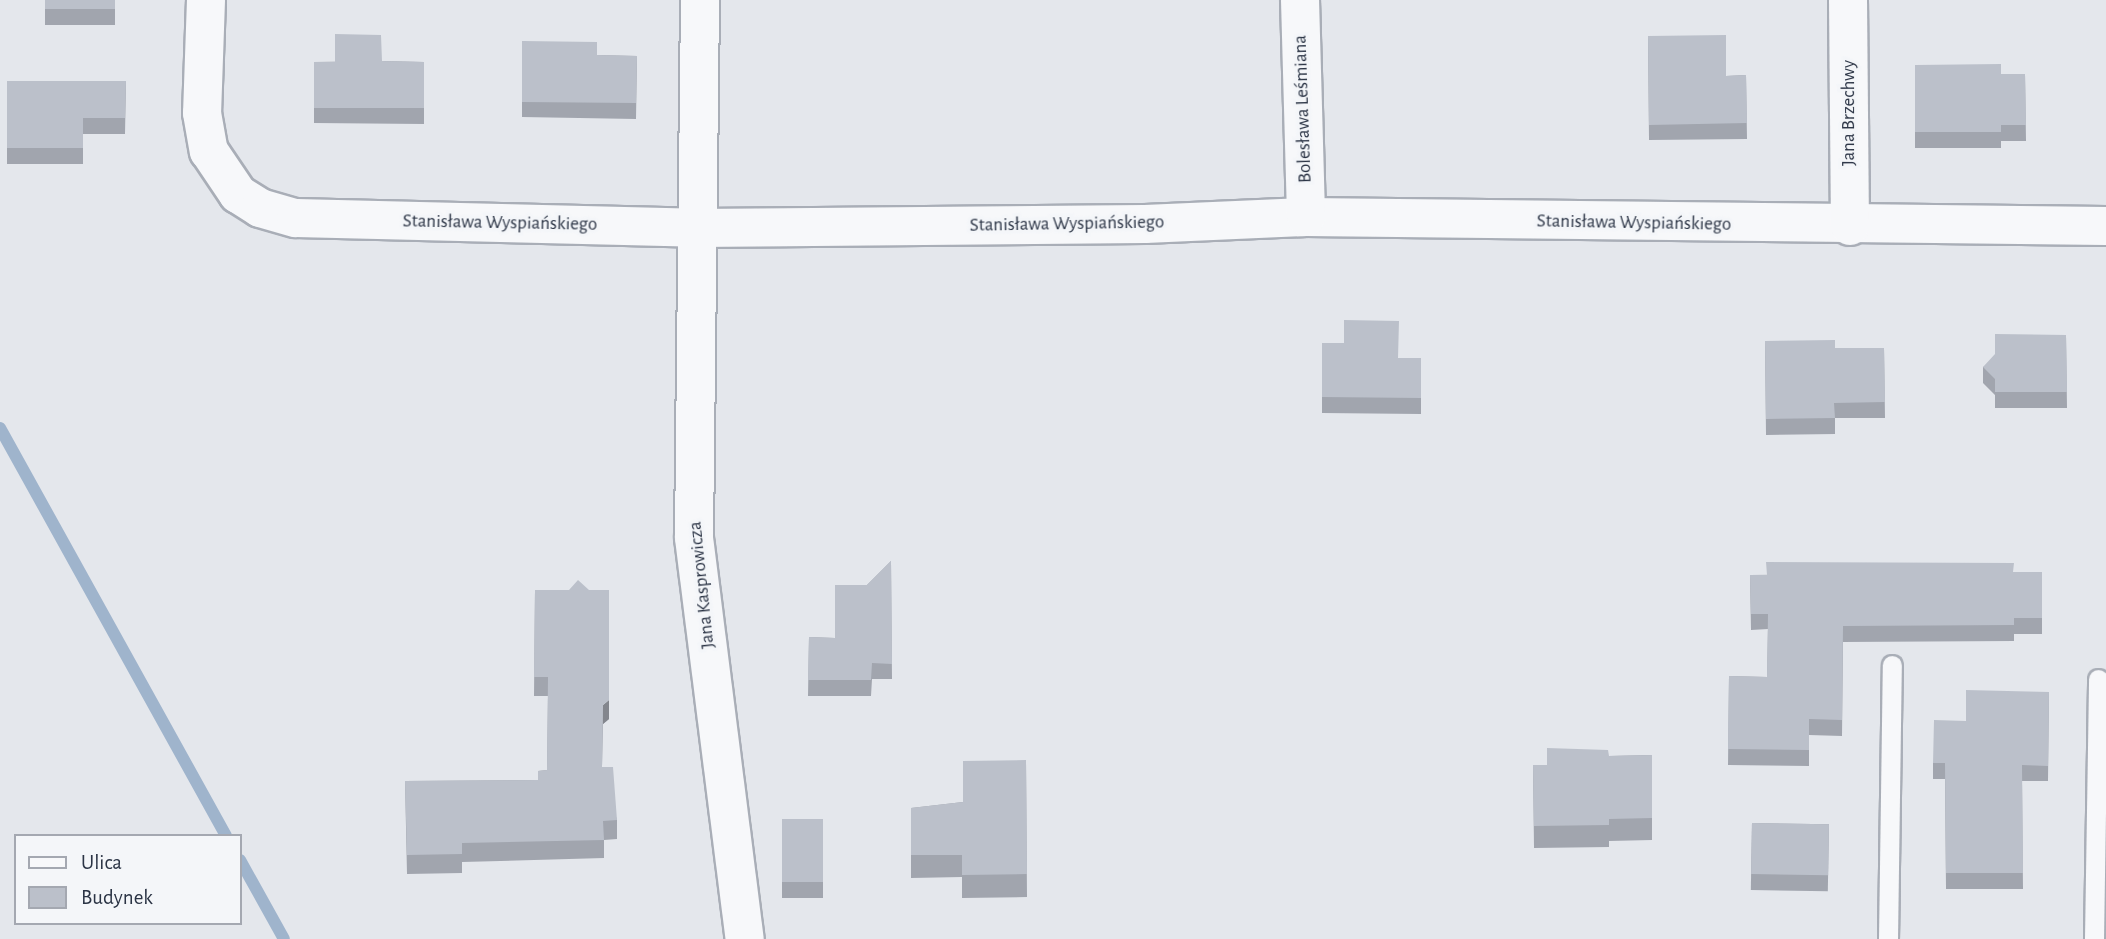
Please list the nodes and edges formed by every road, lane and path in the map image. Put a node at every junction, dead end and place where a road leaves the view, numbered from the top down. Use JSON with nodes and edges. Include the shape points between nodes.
{"nodes":[{"id":1,"x":206,"y":0,"type":"edge"},
{"id":2,"x":700,"y":0,"type":"edge"},
{"id":3,"x":1300,"y":0,"type":"edge"},
{"id":4,"x":1848,"y":0,"type":"edge"},
{"id":5,"x":1306,"y":218,"type":"junction"},
{"id":6,"x":1850,"y":226,"type":"junction"},
{"id":7,"x":2106,"y":226,"type":"edge"},
{"id":8,"x":696,"y":228,"type":"junction"},
{"id":9,"x":1892,"y":664,"type":"dead end"},
{"id":10,"x":2098,"y":679,"type":"dead end"},
{"id":11,"x":745,"y":939,"type":"edge"},
{"id":12,"x":1888,"y":939,"type":"edge"},
{"id":13,"x":2094,"y":939,"type":"edge"}],
"edges":[{"from":1,"to":8,"type":"street","name":"Stanisława Wyspiańskiego","via":[[205,141],[230,185],[260,208],[296,218]]},
{"from":2,"to":8,"type":"street","name":"Jana Kasprowicza"},
{"from":3,"to":5,"type":"street","name":"Bolesława Leśmiana"},
{"from":4,"to":6,"type":"street","name":"Jana Brzechwy"},
{"from":5,"to":6,"type":"street","name":"Stanisława Wyspiańskiego"},
{"from":5,"to":8,"type":"street","name":"Stanisława Wyspiańskiego"},
{"from":6,"to":7,"type":"street","name":"Stanisława Wyspiańskiego"},
{"from":8,"to":11,"type":"street","name":"Jana Kasprowicza","via":[[694,538]]},
{"from":9,"to":12,"type":"lane"},
{"from":10,"to":13,"type":"lane"}]}
